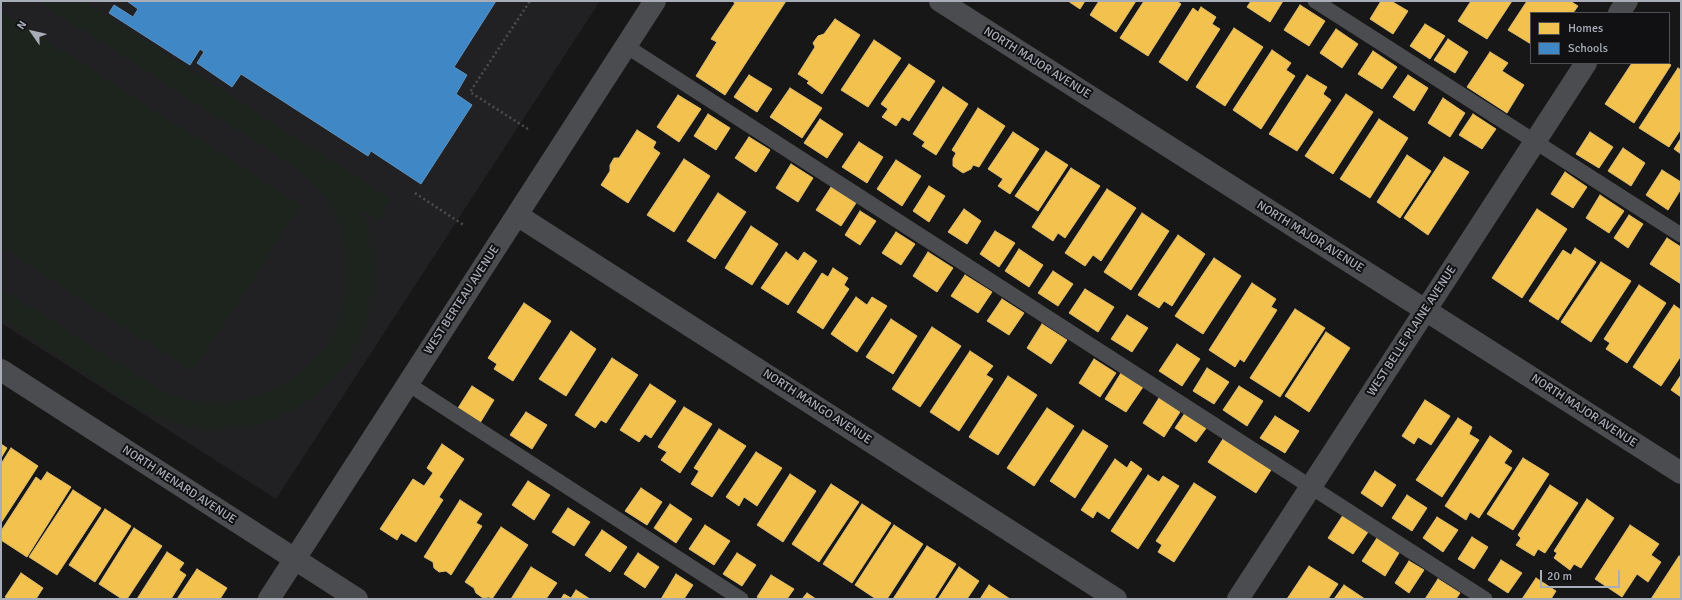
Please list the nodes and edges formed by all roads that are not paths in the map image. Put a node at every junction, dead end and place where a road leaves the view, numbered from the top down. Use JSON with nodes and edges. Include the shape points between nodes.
{"nodes":[{"id":1,"x":656,"y":1,"type":"edge"},
{"id":2,"x":940,"y":1,"type":"edge"},
{"id":3,"x":1315,"y":1,"type":"edge"},
{"id":4,"x":1627,"y":1,"type":"edge"},
{"id":5,"x":1620,"y":12,"type":"edge"},
{"id":6,"x":626,"y":46,"type":"junction"},
{"id":7,"x":1585,"y":64,"type":"edge"},
{"id":8,"x":1535,"y":142,"type":"junction"},
{"id":9,"x":517,"y":215,"type":"junction"},
{"id":10,"x":1681,"y":235,"type":"edge"},
{"id":11,"x":1426,"y":310,"type":"junction"},
{"id":12,"x":1,"y":370,"type":"edge"},
{"id":13,"x":408,"y":384,"type":"junction"},
{"id":14,"x":1681,"y":473,"type":"edge"},
{"id":15,"x":1311,"y":487,"type":"junction"},
{"id":16,"x":294,"y":559,"type":"junction"},
{"id":17,"x":269,"y":599,"type":"edge"},
{"id":18,"x":357,"y":599,"type":"edge"},
{"id":19,"x":741,"y":599,"type":"edge"},
{"id":20,"x":1116,"y":599,"type":"edge"},
{"id":21,"x":1238,"y":599,"type":"edge"},
{"id":22,"x":1485,"y":599,"type":"edge"}],
"edges":[{"from":1,"to":6,"type":"street","name":"WEST BERTEAU AVENUE"},
{"from":2,"to":11,"type":"street","name":"NORTH MAJOR AVENUE"},
{"from":3,"to":8,"type":"lane"},
{"from":4,"to":5,"type":"street"},
{"from":6,"to":9,"type":"street","name":"WEST BERTEAU AVENUE"},
{"from":6,"to":15,"type":"lane"},
{"from":7,"to":8,"type":"street","name":"WEST BELLE PLAINE AVENUE"},
{"from":8,"to":10,"type":"lane"},
{"from":8,"to":11,"type":"street","name":"WEST BELLE PLAINE AVENUE"},
{"from":9,"to":13,"type":"street","name":"WEST BERTEAU AVENUE"},
{"from":9,"to":20,"type":"street","name":"NORTH MANGO AVENUE"},
{"from":11,"to":14,"type":"street","name":"NORTH MAJOR AVENUE"},
{"from":11,"to":15,"type":"street","name":"WEST BELLE PLAINE AVENUE"},
{"from":12,"to":16,"type":"street","name":"NORTH MENARD AVENUE"},
{"from":13,"to":16,"type":"street","name":"WEST BERTEAU AVENUE"},
{"from":13,"to":19,"type":"lane"},
{"from":15,"to":21,"type":"street","name":"WEST BELLE PLAINE AVENUE"},
{"from":15,"to":22,"type":"lane"},
{"from":16,"to":17,"type":"street","name":"WEST BERTEAU AVENUE"},
{"from":16,"to":18,"type":"street","name":"NORTH MENARD AVENUE"}]}
